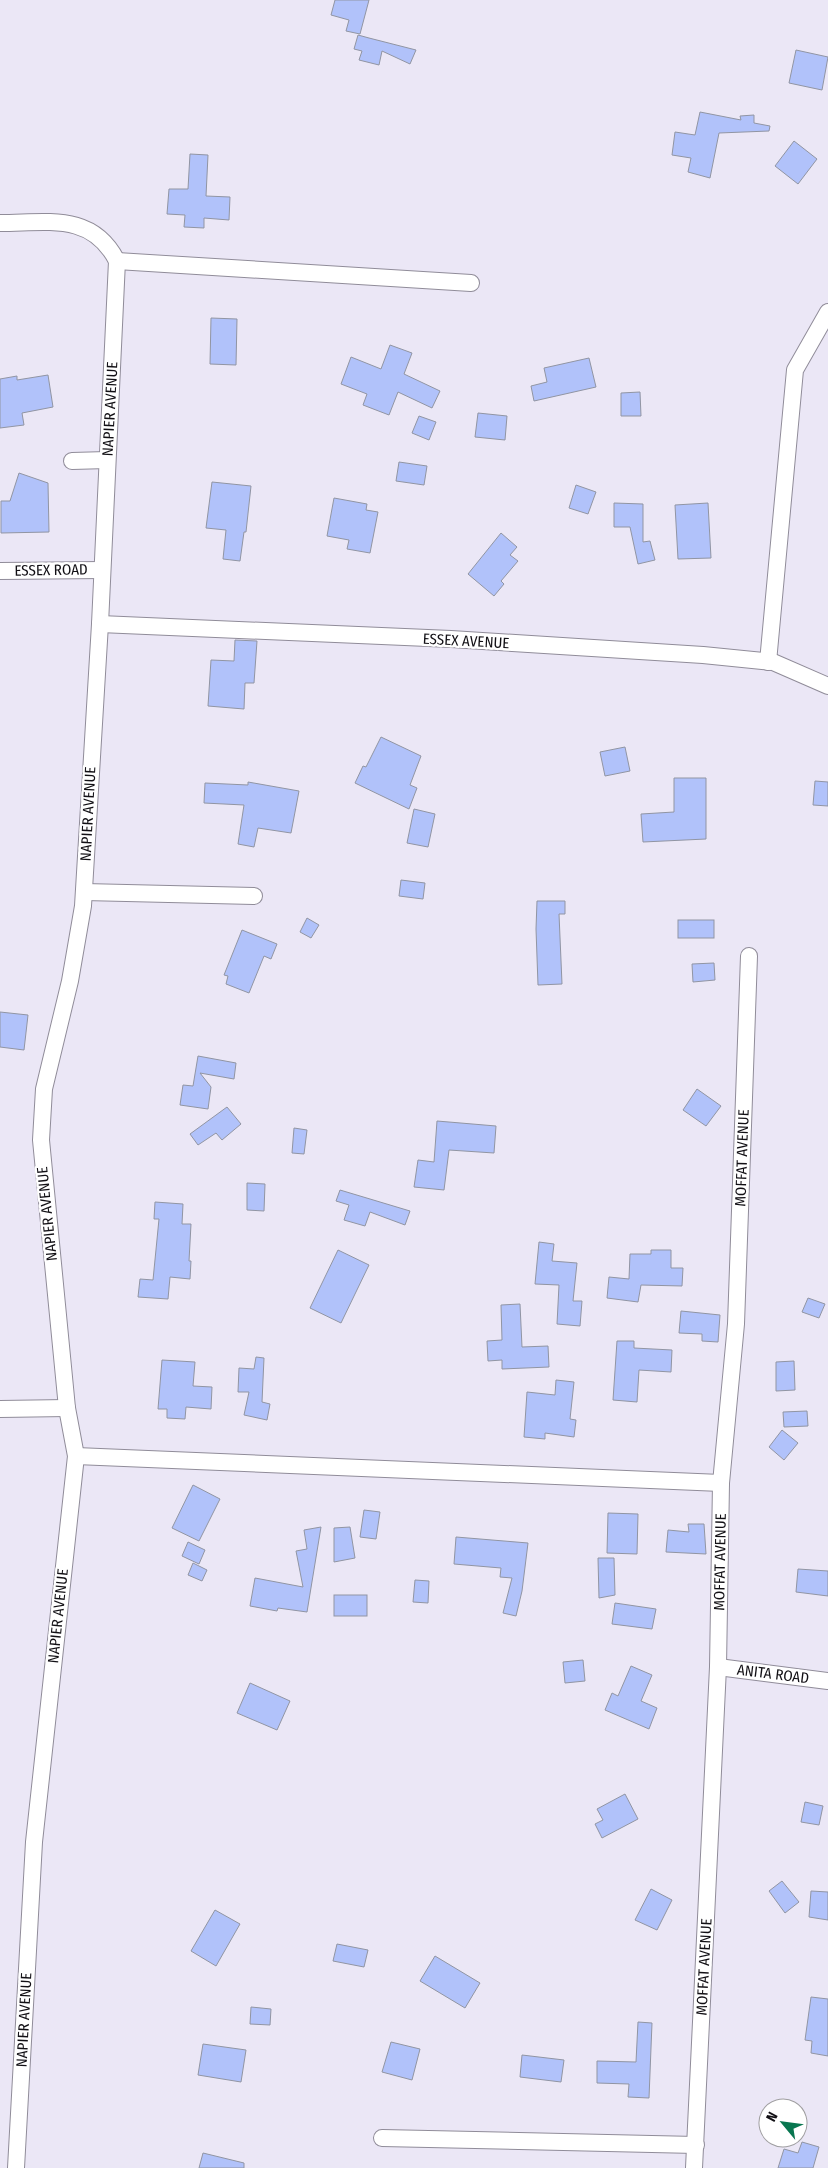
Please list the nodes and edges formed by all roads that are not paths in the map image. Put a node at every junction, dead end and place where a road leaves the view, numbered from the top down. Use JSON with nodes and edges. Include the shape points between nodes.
{"nodes":[{"id":1,"x":0,"y":223,"type":"edge"},
{"id":2,"x":117,"y":261,"type":"junction"},
{"id":3,"x":471,"y":283,"type":"dead end"},
{"id":4,"x":828,"y":312,"type":"edge"},
{"id":5,"x":107,"y":460,"type":"junction"},
{"id":6,"x":72,"y":461,"type":"dead end"},
{"id":7,"x":102,"y":570,"type":"junction"},
{"id":8,"x":0,"y":571,"type":"edge"},
{"id":9,"x":100,"y":624,"type":"junction"},
{"id":10,"x":768,"y":662,"type":"junction"},
{"id":11,"x":828,"y":686,"type":"edge"},
{"id":12,"x":84,"y":892,"type":"junction"},
{"id":13,"x":254,"y":896,"type":"dead end"},
{"id":14,"x":749,"y":956,"type":"dead end"},
{"id":15,"x":67,"y":1408,"type":"junction"},
{"id":16,"x":0,"y":1409,"type":"edge"},
{"id":17,"x":76,"y":1456,"type":"junction"},
{"id":18,"x":721,"y":1483,"type":"junction"},
{"id":19,"x":718,"y":1666,"type":"junction"},
{"id":20,"x":828,"y":1681,"type":"edge"},
{"id":21,"x":382,"y":2138,"type":"dead end"},
{"id":22,"x":696,"y":2145,"type":"junction"},
{"id":23,"x":16,"y":2168,"type":"edge"},
{"id":24,"x":694,"y":2168,"type":"edge"}],
"edges":[{"from":1,"to":2,"type":"street","via":[[80,226],[104,240]]},
{"from":2,"to":3,"type":"street"},
{"from":2,"to":5,"type":"street","name":"NAPIER AVENUE"},
{"from":4,"to":10,"type":"street","via":[[796,370]]},
{"from":5,"to":6,"type":"street"},
{"from":5,"to":7,"type":"street","name":"NAPIER AVENUE"},
{"from":7,"to":8,"type":"street","name":"ESSEX ROAD"},
{"from":7,"to":9,"type":"street","name":"NAPIER AVENUE"},
{"from":9,"to":10,"type":"street","name":"ESSEX AVENUE","via":[[451,639],[694,654]]},
{"from":9,"to":12,"type":"street","name":"NAPIER AVENUE"},
{"from":10,"to":11,"type":"street","name":"ESSEX AVENUE"},
{"from":12,"to":13,"type":"street"},
{"from":12,"to":15,"type":"street","name":"NAPIER AVENUE","via":[[70,980],[44,1090],[41,1140]]},
{"from":14,"to":18,"type":"street","name":"MOFFAT AVENUE","via":[[736,1324]]},
{"from":15,"to":16,"type":"street"},
{"from":15,"to":17,"type":"street","name":"NAPIER AVENUE"},
{"from":17,"to":18,"type":"street"},
{"from":17,"to":23,"type":"street","name":"NAPIER AVENUE","via":[[34,1842]]},
{"from":18,"to":19,"type":"street","name":"MOFFAT AVENUE"},
{"from":19,"to":20,"type":"street","name":"ANITA ROAD"},
{"from":19,"to":22,"type":"street","name":"MOFFAT AVENUE"},
{"from":21,"to":22,"type":"street"},
{"from":22,"to":24,"type":"street","name":"MOFFAT AVENUE"}]}
